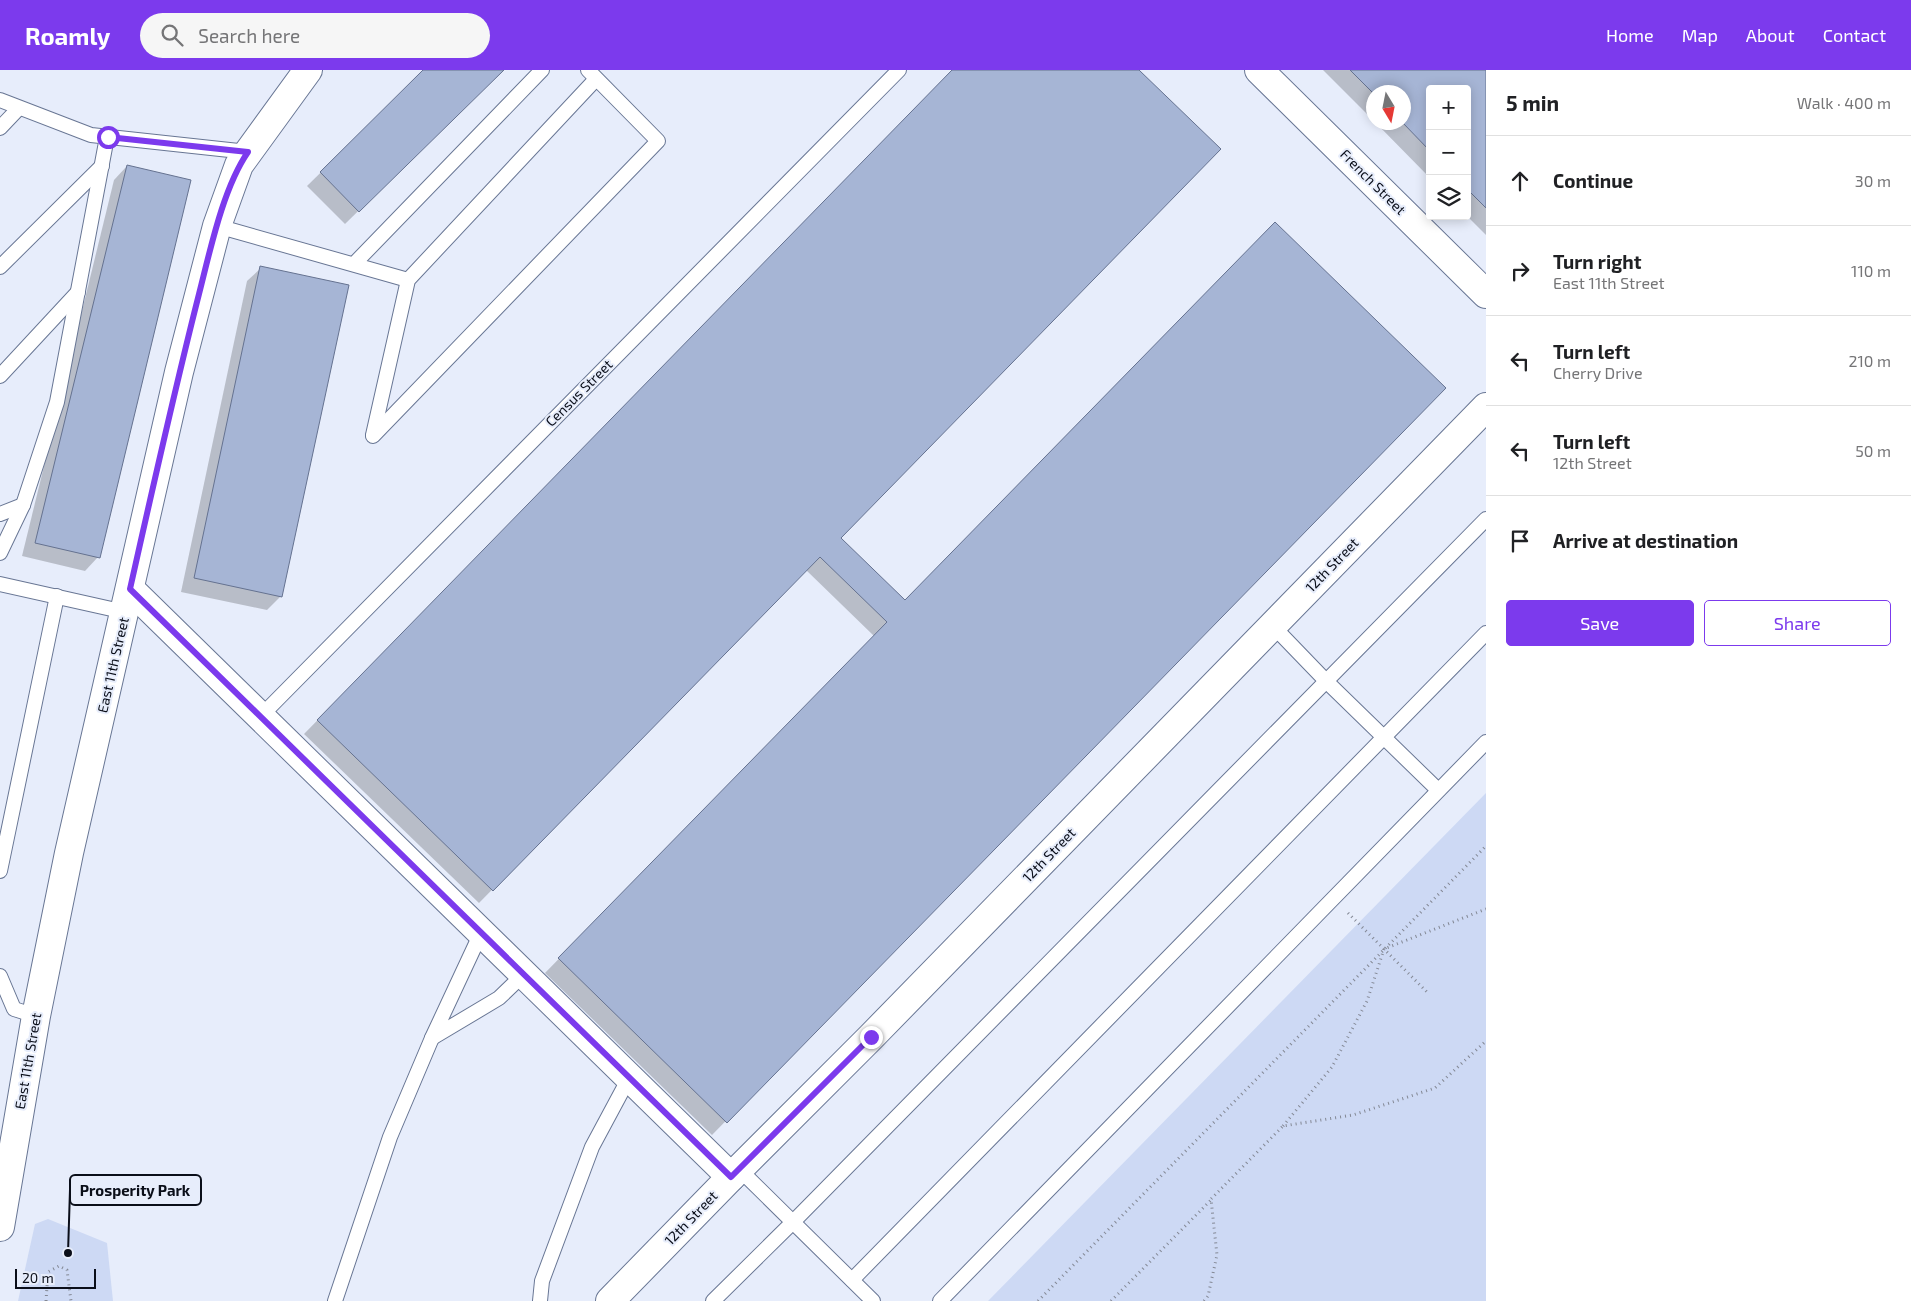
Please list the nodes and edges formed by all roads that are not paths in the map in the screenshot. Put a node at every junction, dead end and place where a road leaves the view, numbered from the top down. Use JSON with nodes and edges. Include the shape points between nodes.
{"nodes":[{"id":1,"x":308,"y":70,"type":"edge"},
{"id":2,"x":542,"y":70,"type":"edge"},
{"id":3,"x":898,"y":70,"type":"edge"},
{"id":4,"x":1259,"y":70,"type":"edge"},
{"id":5,"x":592,"y":75,"type":"edge"},
{"id":6,"x":0,"y":100,"type":"edge"},
{"id":7,"x":20,"y":108,"type":"junction"},
{"id":8,"x":0,"y":128,"type":"edge"},
{"id":9,"x":108,"y":137,"type":"junction"},
{"id":10,"x":248,"y":152,"type":"junction"},
{"id":11,"x":102,"y":166,"type":"junction"},
{"id":12,"x":217,"y":226,"type":"junction"},
{"id":13,"x":354,"y":264,"type":"junction"},
{"id":14,"x":0,"y":267,"type":"edge"},
{"id":15,"x":408,"y":280,"type":"junction"},
{"id":16,"x":78,"y":292,"type":"junction"},
{"id":17,"x":1486,"y":294,"type":"edge"},
{"id":18,"x":0,"y":376,"type":"edge"},
{"id":19,"x":1486,"y":407,"type":"edge"},
{"id":20,"x":23,"y":505,"type":"junction"},
{"id":21,"x":0,"y":514,"type":"edge"},
{"id":22,"x":1486,"y":520,"type":"edge"},
{"id":23,"x":0,"y":553,"type":"edge"},
{"id":24,"x":0,"y":584,"type":"edge"},
{"id":25,"x":57,"y":596,"type":"junction"},
{"id":26,"x":127,"y":600,"type":"junction"},
{"id":27,"x":1273,"y":626,"type":"junction"},
{"id":28,"x":1486,"y":633,"type":"edge"},
{"id":29,"x":1326,"y":681,"type":"junction"},
{"id":30,"x":260,"y":717,"type":"junction"},
{"id":31,"x":1383,"y":737,"type":"junction"},
{"id":32,"x":1486,"y":742,"type":"edge"},
{"id":33,"x":1438,"y":790,"type":"junction"},
{"id":34,"x":0,"y":871,"type":"edge"},
{"id":35,"x":481,"y":933,"type":"junction"},
{"id":36,"x":524,"y":974,"type":"junction"},
{"id":37,"x":0,"y":976,"type":"edge"},
{"id":38,"x":36,"y":1016,"type":"junction"},
{"id":39,"x":432,"y":1038,"type":"junction"},
{"id":40,"x":629,"y":1078,"type":"junction"},
{"id":41,"x":735,"y":1173,"type":"junction"},
{"id":42,"x":793,"y":1222,"type":"junction"},
{"id":43,"x":0,"y":1226,"type":"edge"},
{"id":44,"x":852,"y":1280,"type":"junction"},
{"id":45,"x":335,"y":1301,"type":"edge"},
{"id":46,"x":540,"y":1301,"type":"edge"},
{"id":47,"x":610,"y":1301,"type":"edge"},
{"id":48,"x":713,"y":1301,"type":"edge"},
{"id":49,"x":873,"y":1301,"type":"edge"},
{"id":50,"x":940,"y":1301,"type":"edge"}],
"edges":[{"from":1,"to":10,"type":"street","name":"East 11th Street"},
{"from":2,"to":13,"type":"lane"},
{"from":3,"to":30,"type":"lane","name":"Census Street"},
{"from":4,"to":17,"type":"street","name":"French Street"},
{"from":5,"to":15,"type":"lane"},
{"from":5,"to":15,"type":"lane","via":[[658,141],[373,436]]},
{"from":6,"to":7,"type":"lane"},
{"from":7,"to":8,"type":"lane"},
{"from":7,"to":9,"type":"lane","via":[[91,135]]},
{"from":9,"to":10,"type":"lane"},
{"from":9,"to":11,"type":"lane"},
{"from":10,"to":12,"type":"street","name":"East 11th Street","via":[[239,165]]},
{"from":11,"to":14,"type":"lane"},
{"from":11,"to":16,"type":"lane"},
{"from":12,"to":13,"type":"lane"},
{"from":12,"to":26,"type":"street","name":"East 11th Street","via":[[179,372]]},
{"from":13,"to":15,"type":"lane"},
{"from":16,"to":18,"type":"lane"},
{"from":16,"to":20,"type":"lane","via":[[57,402]]},
{"from":19,"to":27,"type":"street","name":"12th Street"},
{"from":20,"to":21,"type":"lane"},
{"from":20,"to":23,"type":"lane"},
{"from":22,"to":29,"type":"lane"},
{"from":24,"to":25,"type":"lane"},
{"from":25,"to":26,"type":"lane","via":[[82,602]]},
{"from":25,"to":34,"type":"lane"},
{"from":26,"to":30,"type":"street"},
{"from":26,"to":38,"type":"street","name":"East 11th Street","via":[[69,853]]},
{"from":27,"to":29,"type":"lane"},
{"from":27,"to":41,"type":"street","name":"12th Street"},
{"from":28,"to":31,"type":"lane"},
{"from":29,"to":31,"type":"lane"},
{"from":29,"to":42,"type":"lane"},
{"from":30,"to":35,"type":"street"},
{"from":31,"to":33,"type":"lane"},
{"from":31,"to":44,"type":"lane"},
{"from":32,"to":33,"type":"lane"},
{"from":33,"to":50,"type":"lane"},
{"from":35,"to":36,"type":"street"},
{"from":35,"to":39,"type":"lane"},
{"from":36,"to":39,"type":"lane","via":[[499,998]]},
{"from":36,"to":40,"type":"street"},
{"from":37,"to":38,"type":"lane","via":[[14,1008]]},
{"from":38,"to":43,"type":"street","name":"East 11th Street"},
{"from":39,"to":45,"type":"lane","via":[[390,1137]]},
{"from":40,"to":41,"type":"street"},
{"from":40,"to":46,"type":"lane","via":[[592,1147],[542,1281]]},
{"from":41,"to":42,"type":"lane"},
{"from":41,"to":47,"type":"street","name":"12th Street"},
{"from":42,"to":44,"type":"lane"},
{"from":42,"to":48,"type":"lane"},
{"from":44,"to":49,"type":"lane"}]}
